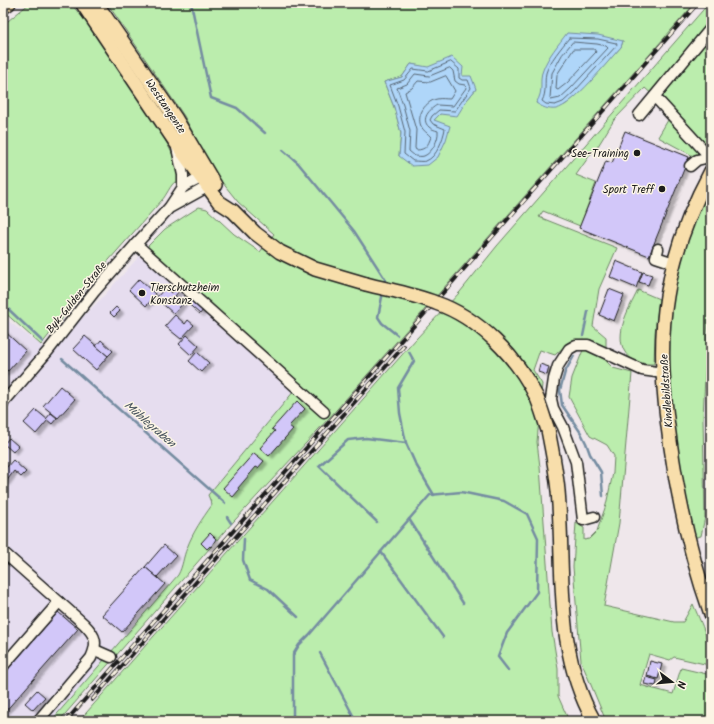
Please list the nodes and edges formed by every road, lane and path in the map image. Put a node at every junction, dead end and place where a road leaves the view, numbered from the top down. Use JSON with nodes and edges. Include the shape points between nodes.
{"nodes":[{"id":1,"x":9,"y":3,"type":"edge"},
{"id":2,"x":82,"y":3,"type":"edge"},
{"id":3,"x":96,"y":3,"type":"edge"},
{"id":4,"x":3,"y":7,"type":"edge"},
{"id":5,"x":711,"y":28,"type":"edge"},
{"id":6,"x":655,"y":97,"type":"junction"},
{"id":7,"x":639,"y":115,"type":"dead end"},
{"id":8,"x":174,"y":140,"type":"junction"},
{"id":9,"x":710,"y":158,"type":"edge"},
{"id":10,"x":690,"y":166,"type":"dead end"},
{"id":11,"x":709,"y":179,"type":"edge"},
{"id":12,"x":206,"y":181,"type":"junction"},
{"id":13,"x":183,"y":187,"type":"junction"},
{"id":14,"x":169,"y":208,"type":"junction"},
{"id":15,"x":136,"y":244,"type":"junction"},
{"id":16,"x":658,"y":249,"type":"dead end"},
{"id":17,"x":674,"y":263,"type":"junction"},
{"id":18,"x":663,"y":373,"type":"junction"},
{"id":19,"x":3,"y":403,"type":"edge"},
{"id":20,"x":324,"y":412,"type":"dead end"},
{"id":21,"x":594,"y":517,"type":"dead end"},
{"id":22,"x":3,"y":552,"type":"edge"},
{"id":23,"x":59,"y":602,"type":"junction"},
{"id":24,"x":711,"y":614,"type":"edge"},
{"id":25,"x":95,"y":650,"type":"junction"},
{"id":26,"x":111,"y":657,"type":"dead end"},
{"id":27,"x":3,"y":666,"type":"edge"},
{"id":28,"x":38,"y":721,"type":"edge"},
{"id":29,"x":594,"y":721,"type":"edge"}],
"edges":[{"from":1,"to":4,"type":"main road"},
{"from":2,"to":8,"type":"main road","name":"Westtangente"},
{"from":3,"to":12,"type":"main road","name":"Westtangente","via":[[176,119]]},
{"from":5,"to":6,"type":"street"},
{"from":6,"to":7,"type":"street"},
{"from":6,"to":9,"type":"street"},
{"from":8,"to":12,"type":"main road","name":"Westtangente"},
{"from":8,"to":13,"type":"street","via":[[180,159]]},
{"from":9,"to":10,"type":"street","via":[[697,160]]},
{"from":11,"to":17,"type":"main road","name":"Kindlebildstraße","via":[[687,221]]},
{"from":12,"to":13,"type":"street","name":"Byk-Gulden-Straße"},
{"from":12,"to":14,"type":"street","name":"Byk-Gulden-Straße"},
{"from":12,"to":29,"type":"main road","name":"Westtangente","bridge":true,"via":[[266,242],[286,255],[338,277],[449,308],[491,337],[525,376],[548,430],[558,491],[561,580],[568,648],[581,691]]},
{"from":13,"to":14,"type":"street","name":"Byk-Gulden-Straße"},
{"from":14,"to":15,"type":"street","name":"Byk-Gulden-Straße"},
{"from":15,"to":19,"type":"street","name":"Byk-Gulden-Straße"},
{"from":15,"to":20,"type":"street"},
{"from":16,"to":17,"type":"street","via":[[656,257]]},
{"from":17,"to":18,"type":"main road","name":"Kindlebildstraße","via":[[664,325]]},
{"from":18,"to":21,"type":"street","via":[[642,370],[588,346],[576,345],[569,349],[558,366],[551,399],[553,408],[576,462],[583,520]]},
{"from":18,"to":24,"type":"main road","name":"Kindlebildstraße","via":[[665,406],[677,487],[689,544]]},
{"from":22,"to":23,"type":"street"},
{"from":23,"to":25,"type":"street","via":[[92,632]]},
{"from":23,"to":27,"type":"street"},
{"from":25,"to":26,"type":"street"},
{"from":25,"to":28,"type":"street","via":[[92,658]]}]}
